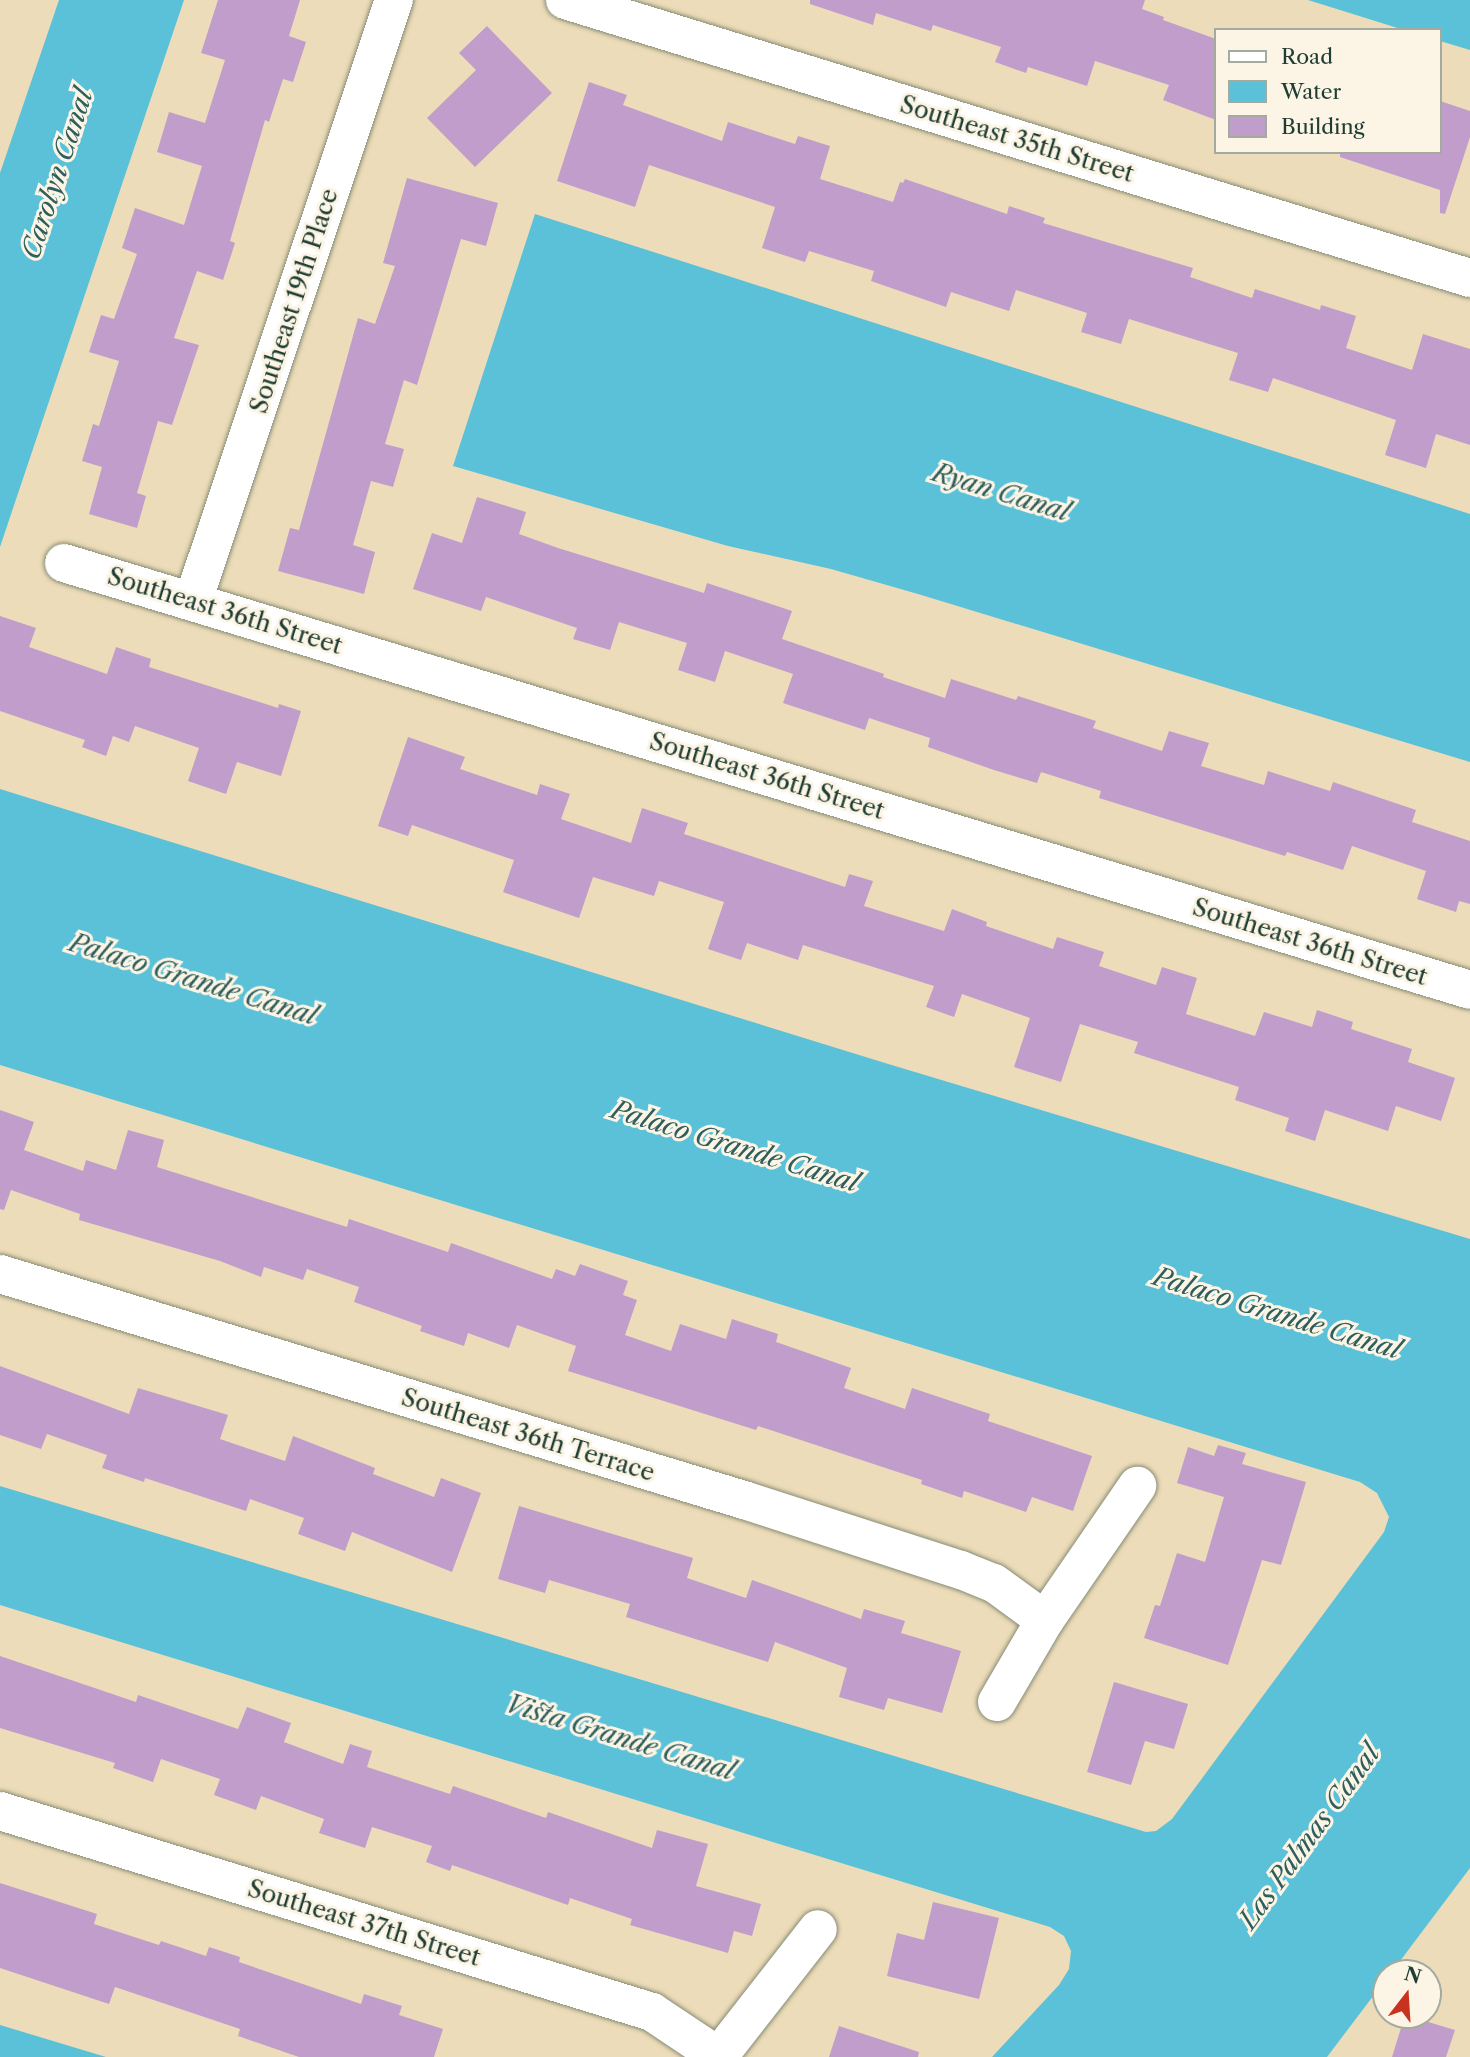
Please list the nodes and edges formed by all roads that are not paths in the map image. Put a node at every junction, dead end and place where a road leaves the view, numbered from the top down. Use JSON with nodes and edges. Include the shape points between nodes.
{"nodes":[{"id":1,"x":394,"y":0,"type":"edge"},
{"id":2,"x":565,"y":0,"type":"edge"},
{"id":3,"x":1470,"y":278,"type":"edge"},
{"id":4,"x":64,"y":563,"type":"dead end"},
{"id":5,"x":193,"y":601,"type":"junction"},
{"id":6,"x":1470,"y":990,"type":"edge"},
{"id":7,"x":0,"y":1274,"type":"edge"},
{"id":8,"x":1137,"y":1486,"type":"dead end"},
{"id":9,"x":1045,"y":1620,"type":"junction"},
{"id":10,"x":997,"y":1702,"type":"dead end"},
{"id":11,"x":0,"y":1811,"type":"edge"},
{"id":12,"x":818,"y":1929,"type":"dead end"},
{"id":13,"x":718,"y":2057,"type":"edge"}],
"edges":[{"from":1,"to":5,"type":"street","name":"Southeast 19th Place"},
{"from":2,"to":3,"type":"street","name":"Southeast 35th Street"},
{"from":4,"to":5,"type":"street","name":"Southeast 36th Street"},
{"from":5,"to":6,"type":"street","name":"Southeast 36th Street"},
{"from":7,"to":9,"type":"street","name":"Southeast 36th Terrace","via":[[961,1570],[994,1583]]},
{"from":8,"to":9,"type":"street"},
{"from":9,"to":10,"type":"street"},
{"from":11,"to":13,"type":"street","name":"Southeast 37th Street","via":[[652,2012]]},
{"from":12,"to":13,"type":"street","name":"Southeast 37th Street"}]}
